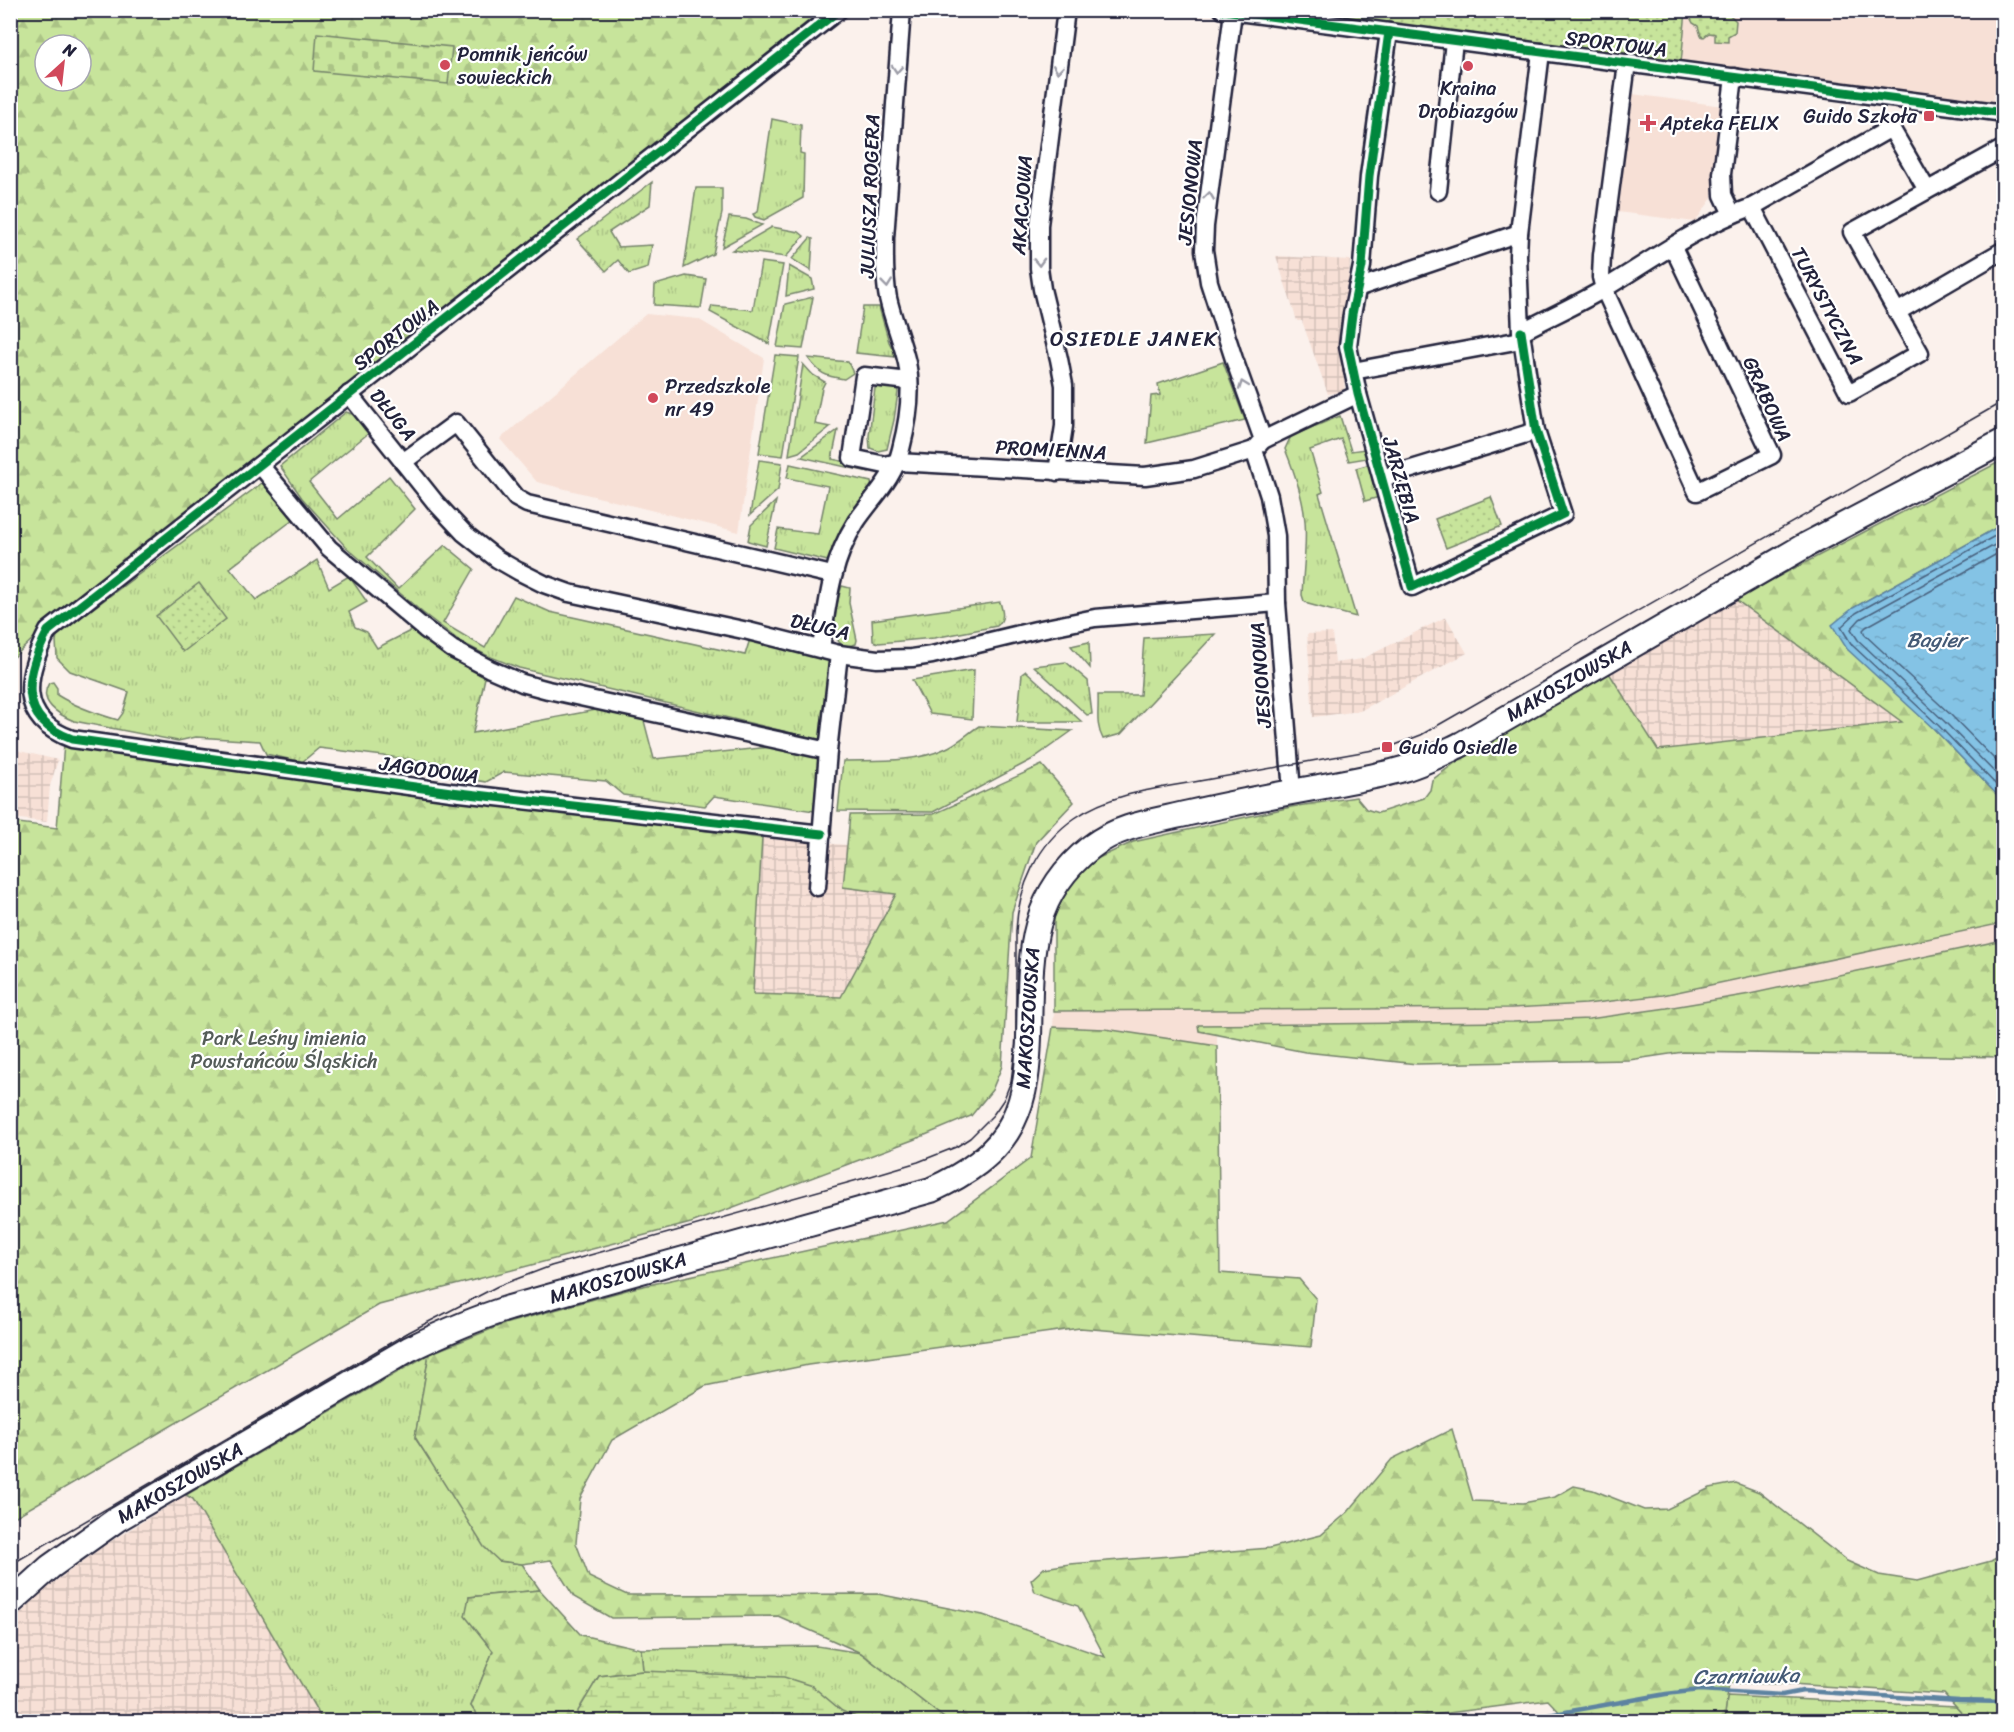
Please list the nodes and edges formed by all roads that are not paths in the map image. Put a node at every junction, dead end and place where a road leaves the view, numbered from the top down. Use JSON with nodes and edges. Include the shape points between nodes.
{"nodes":[{"id":1,"x":839,"y":10,"type":"edge"},
{"id":2,"x":902,"y":10,"type":"edge"},
{"id":3,"x":1066,"y":10,"type":"edge"},
{"id":4,"x":1228,"y":11,"type":"edge"},
{"id":5,"x":1389,"y":32,"type":"junction"},
{"id":6,"x":1454,"y":41,"type":"junction"},
{"id":7,"x":1541,"y":52,"type":"junction"},
{"id":8,"x":1627,"y":63,"type":"junction"},
{"id":9,"x":1734,"y":77,"type":"junction"},
{"id":10,"x":2004,"y":113,"type":"edge"},
{"id":11,"x":2004,"y":148,"type":"edge"},
{"id":12,"x":1438,"y":190,"type":"dead end"},
{"id":13,"x":1927,"y":190,"type":"junction"},
{"id":14,"x":1752,"y":207,"type":"junction"},
{"id":15,"x":1732,"y":214,"type":"junction"},
{"id":16,"x":1519,"y":233,"type":"junction"},
{"id":17,"x":1673,"y":247,"type":"junction"},
{"id":18,"x":2004,"y":250,"type":"edge"},
{"id":19,"x":1357,"y":288,"type":"junction"},
{"id":20,"x":1604,"y":289,"type":"junction"},
{"id":21,"x":1898,"y":312,"type":"junction"},
{"id":22,"x":1521,"y":336,"type":"junction"},
{"id":23,"x":1353,"y":371,"type":"junction"},
{"id":24,"x":909,"y":381,"type":"junction"},
{"id":25,"x":349,"y":394,"type":"junction"},
{"id":26,"x":1358,"y":394,"type":"junction"},
{"id":27,"x":1536,"y":431,"type":"junction"},
{"id":28,"x":2004,"y":441,"type":"edge"},
{"id":29,"x":1258,"y":445,"type":"junction"},
{"id":30,"x":404,"y":462,"type":"junction"},
{"id":31,"x":898,"y":462,"type":"junction"},
{"id":32,"x":260,"y":465,"type":"junction"},
{"id":33,"x":1058,"y":472,"type":"junction"},
{"id":34,"x":1382,"y":478,"type":"junction"},
{"id":35,"x":832,"y":575,"type":"junction"},
{"id":36,"x":1277,"y":603,"type":"junction"},
{"id":37,"x":821,"y":649,"type":"junction"},
{"id":38,"x":839,"y":654,"type":"junction"},
{"id":39,"x":39,"y":718,"type":"joint"},
{"id":40,"x":828,"y":751,"type":"junction"},
{"id":41,"x":1292,"y":792,"type":"junction"},
{"id":42,"x":822,"y":834,"type":"junction"},
{"id":43,"x":817,"y":888,"type":"dead end"},
{"id":44,"x":10,"y":1603,"type":"edge"}],
"edges":[{"from":1,"to":25,"type":"street","name":"SPORTOWA"},
{"from":2,"to":24,"type":"street","name":"JULIUSZA ROGERA","one_way":true,"via":[[885,264],[889,300]]},
{"from":3,"to":33,"type":"street","name":"AKACJOWA","one_way":true,"via":[[1039,225],[1042,289],[1064,385]]},
{"from":4,"to":5,"type":"street","name":"SPORTOWA"},
{"from":29,"to":4,"type":"street","name":"JESIONOWA","one_way":true,"via":[[1209,282],[1204,250]]},
{"from":5,"to":6,"type":"street","name":"SPORTOWA"},
{"from":5,"to":19,"type":"street","name":"JARZĘBIA"},
{"from":6,"to":7,"type":"street","name":"SPORTOWA"},
{"from":6,"to":12,"type":"street"},
{"from":7,"to":8,"type":"street","name":"SPORTOWA"},
{"from":7,"to":16,"type":"street"},
{"from":8,"to":9,"type":"street","name":"SPORTOWA"},
{"from":8,"to":20,"type":"street","name":"GRABOWA","via":[[1602,255]]},
{"from":9,"to":10,"type":"street","name":"SPORTOWA"},
{"from":9,"to":15,"type":"street","via":[[1722,174],[1723,195]]},
{"from":11,"to":13,"type":"street"},
{"from":13,"to":14,"type":"street","via":[[1891,128]]},
{"from":13,"to":21,"type":"street","via":[[1852,232]]},
{"from":14,"to":15,"type":"street"},
{"from":14,"to":21,"type":"street","name":"TURYSTYCZNA","via":[[1849,393],[1920,353]]},
{"from":15,"to":17,"type":"street"},
{"from":16,"to":19,"type":"street"},
{"from":16,"to":22,"type":"street"},
{"from":17,"to":20,"type":"street"},
{"from":17,"to":20,"type":"street","name":"GRABOWA","via":[[1772,455],[1696,492]]},
{"from":18,"to":21,"type":"street"},
{"from":19,"to":23,"type":"street","name":"JARZĘBIA","via":[[1348,346]]},
{"from":20,"to":22,"type":"street"},
{"from":22,"to":23,"type":"street"},
{"from":22,"to":27,"type":"street","name":"JARZĘBIA"},
{"from":23,"to":26,"type":"street","name":"JARZĘBIA"},
{"from":24,"to":31,"type":"street","name":"JULIUSZA ROGERA"},
{"from":24,"to":31,"type":"street","name":"PROMIENNA","via":[[864,376],[852,458],[885,465]]},
{"from":25,"to":30,"type":"street","name":"DŁUGA"},
{"from":25,"to":32,"type":"street","name":"SPORTOWA"},
{"from":26,"to":29,"type":"street","name":"PROMIENNA"},
{"from":26,"to":34,"type":"street","name":"JARZĘBIA"},
{"from":27,"to":34,"type":"street","name":"JARZĘBIA"},
{"from":27,"to":34,"type":"street","name":"JARZĘBIA","via":[[1563,514],[1412,587]]},
{"from":28,"to":41,"type":"main road","name":"MAKOSZOWSKA","via":[[1806,545],[1451,749],[1402,769]]},
{"from":29,"to":33,"type":"street","name":"PROMIENNA","via":[[1194,469],[1145,476]]},
{"from":29,"to":36,"type":"street","name":"JESIONOWA","via":[[1276,536]]},
{"from":30,"to":35,"type":"street","name":"DŁUGA","via":[[456,423],[516,498],[527,504]]},
{"from":30,"to":37,"type":"street","name":"DŁUGA","via":[[464,533],[497,559],[544,584],[569,593]]},
{"from":31,"to":33,"type":"street","name":"PROMIENNA"},
{"from":31,"to":35,"type":"street","name":"JULIUSZA ROGERA","via":[[856,522]]},
{"from":32,"to":39,"type":"street","name":"SPORTOWA","via":[[48,631],[29,683],[30,698]]},
{"from":32,"to":40,"type":"street","via":[[337,555],[442,642],[490,669],[548,690]]},
{"from":35,"to":37,"type":"street","name":"JULIUSZA ROGERA"},
{"from":36,"to":38,"type":"street","name":"DŁUGA","via":[[1095,618],[912,658]]},
{"from":36,"to":41,"type":"street","name":"JESIONOWA"},
{"from":37,"to":38,"type":"street","name":"DŁUGA"},
{"from":38,"to":40,"type":"street"},
{"from":39,"to":42,"type":"street","name":"JAGODOWA","via":[[56,733],[72,738],[451,792]]},
{"from":40,"to":42,"type":"street"},
{"from":41,"to":44,"type":"main road","name":"MAKOSZOWSKA","via":[[1136,825],[1112,834],[1069,867],[1051,891],[1034,934],[1027,1075],[1019,1105],[997,1145],[977,1165],[931,1190],[470,1320],[409,1349],[116,1520],[50,1567]]},
{"from":42,"to":43,"type":"street"}]}
